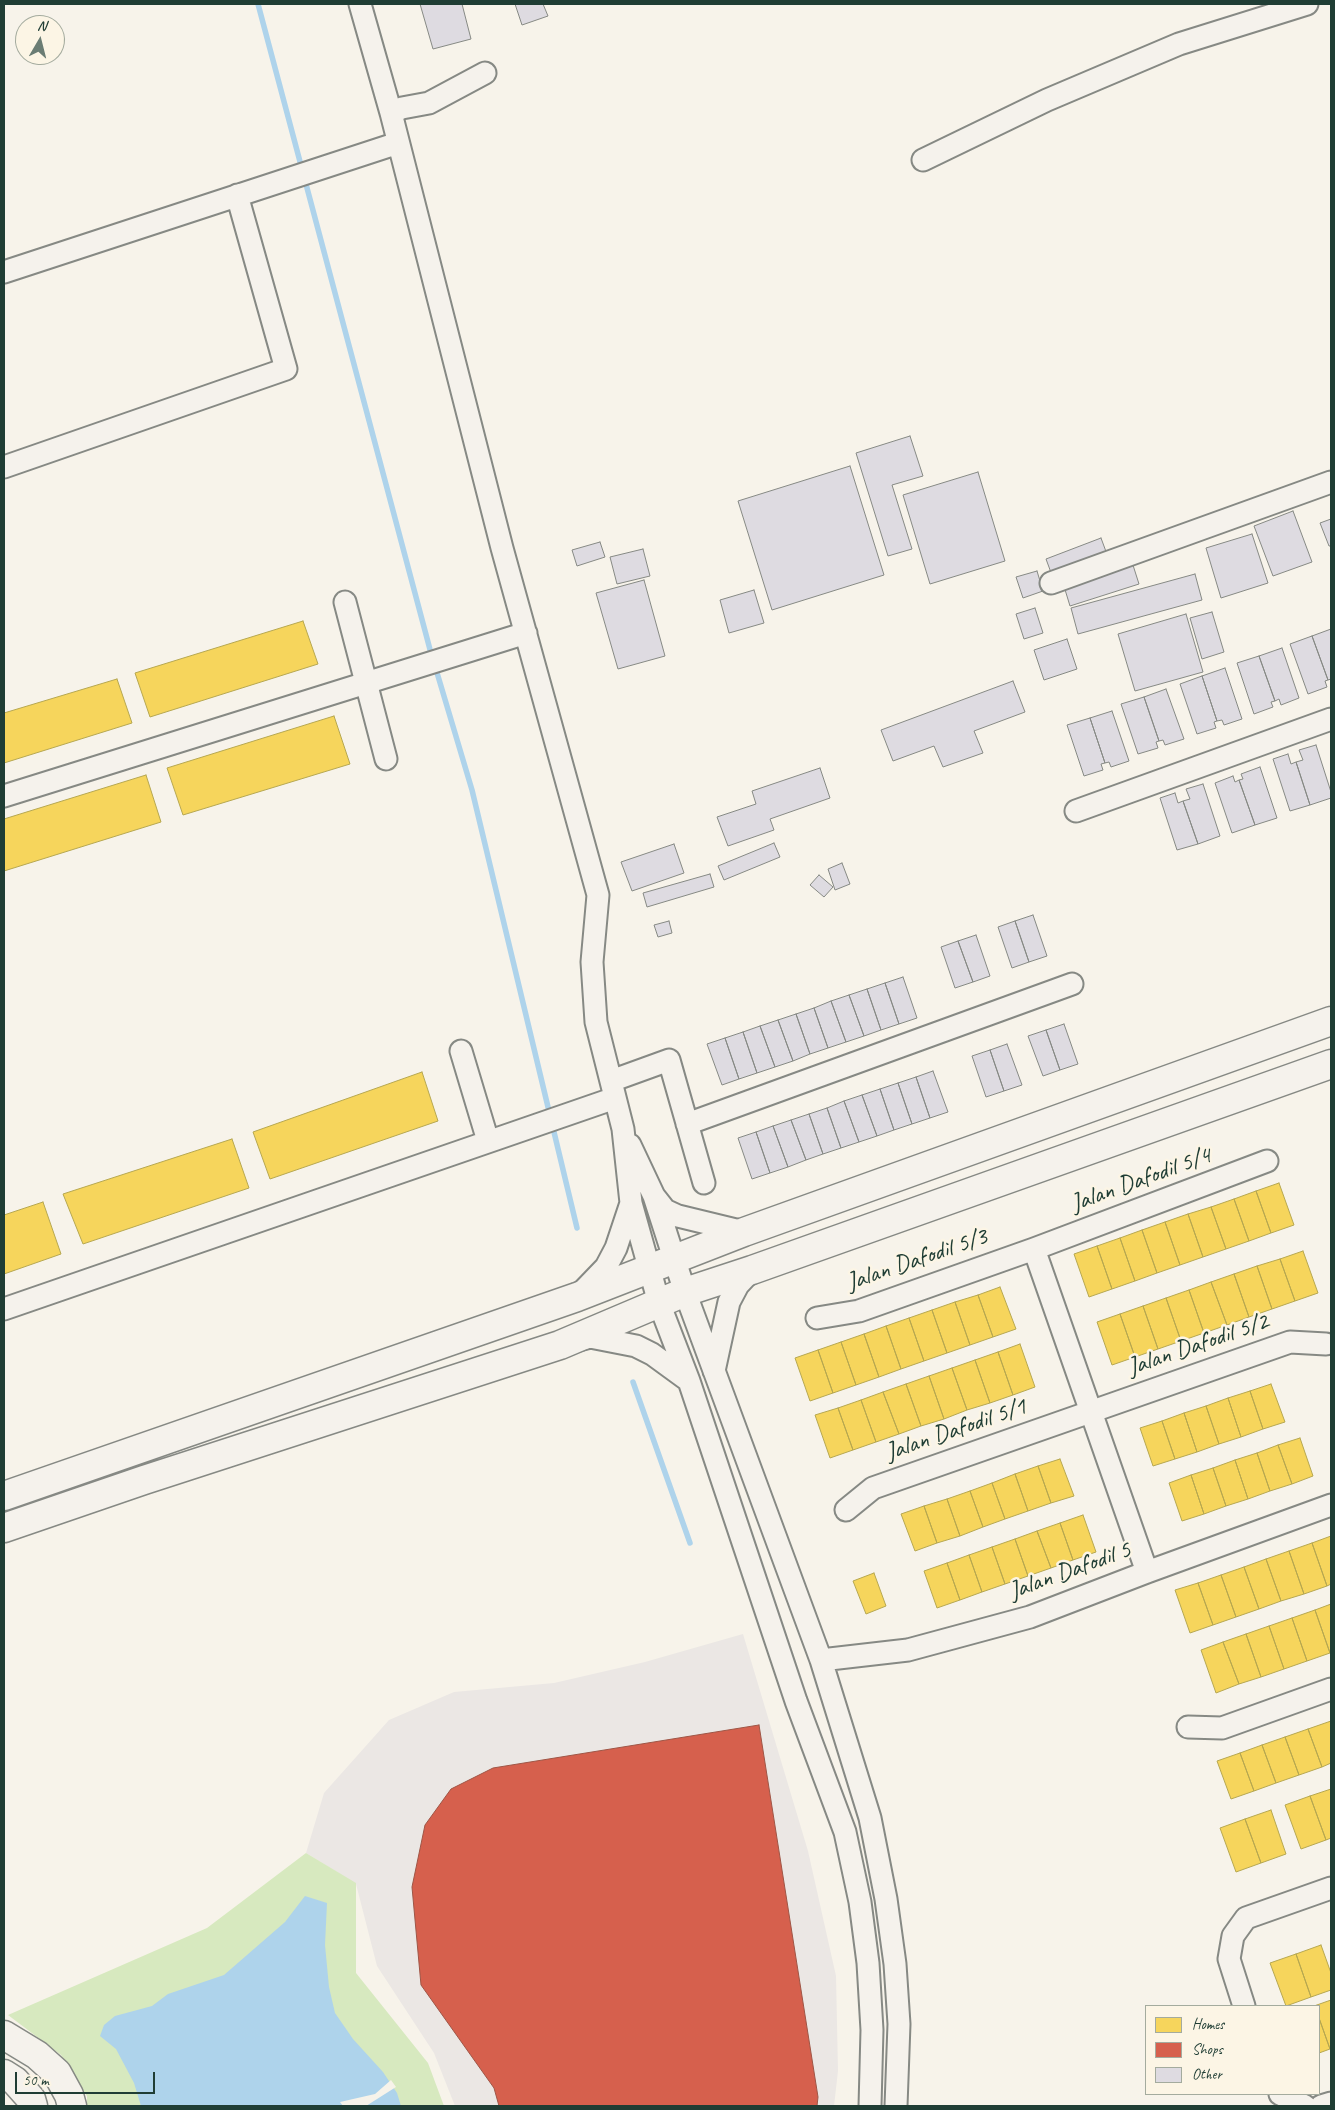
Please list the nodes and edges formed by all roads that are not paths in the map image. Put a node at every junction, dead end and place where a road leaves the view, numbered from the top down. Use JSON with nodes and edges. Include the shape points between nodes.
{"nodes":[{"id":1,"x":360,"y":4,"type":"edge"},
{"id":2,"x":1307,"y":4,"type":"edge"},
{"id":3,"x":485,"y":73,"type":"dead end"},
{"id":4,"x":397,"y":111,"type":"junction"},
{"id":5,"x":398,"y":143,"type":"junction"},
{"id":6,"x":923,"y":160,"type":"dead end"},
{"id":7,"x":238,"y":195,"type":"junction"},
{"id":8,"x":4,"y":272,"type":"edge"},
{"id":9,"x":4,"y":467,"type":"edge"},
{"id":10,"x":1331,"y":482,"type":"edge"},
{"id":11,"x":1051,"y":583,"type":"dead end"},
{"id":12,"x":345,"y":602,"type":"dead end"},
{"id":13,"x":526,"y":634,"type":"junction"},
{"id":14,"x":367,"y":684,"type":"junction"},
{"id":15,"x":1331,"y":719,"type":"edge"},
{"id":16,"x":386,"y":759,"type":"dead end"},
{"id":17,"x":4,"y":796,"type":"edge"},
{"id":18,"x":1076,"y":811,"type":"dead end"},
{"id":19,"x":1072,"y":984,"type":"dead end"},
{"id":20,"x":1331,"y":1021,"type":"edge"},
{"id":21,"x":461,"y":1051,"type":"dead end"},
{"id":22,"x":1331,"y":1064,"type":"edge"},
{"id":23,"x":613,"y":1090,"type":"junction"},
{"id":24,"x":687,"y":1124,"type":"junction"},
{"id":25,"x":623,"y":1129,"type":"junction"},
{"id":26,"x":488,"y":1141,"type":"junction"},
{"id":27,"x":1267,"y":1161,"type":"dead end"},
{"id":28,"x":704,"y":1183,"type":"dead end"},
{"id":29,"x":654,"y":1196,"type":"junction"},
{"id":30,"x":631,"y":1204,"type":"junction"},
{"id":31,"x":744,"y":1232,"type":"junction"},
{"id":32,"x":1034,"y":1249,"type":"junction"},
{"id":33,"x":674,"y":1260,"type":"junction"},
{"id":34,"x":650,"y":1270,"type":"junction"},
{"id":35,"x":752,"y":1270,"type":"junction"},
{"id":36,"x":685,"y":1292,"type":"junction"},
{"id":37,"x":577,"y":1297,"type":"junction"},
{"id":38,"x":659,"y":1303,"type":"junction"},
{"id":39,"x":4,"y":1309,"type":"edge"},
{"id":40,"x":817,"y":1318,"type":"dead end"},
{"id":41,"x":1326,"y":1344,"type":"dead end"},
{"id":42,"x":560,"y":1345,"type":"junction"},
{"id":43,"x":714,"y":1370,"type":"junction"},
{"id":44,"x":689,"y":1381,"type":"junction"},
{"id":45,"x":1090,"y":1412,"type":"junction"},
{"id":46,"x":4,"y":1496,"type":"edge"},
{"id":47,"x":1331,"y":1505,"type":"edge"},
{"id":48,"x":846,"y":1510,"type":"dead end"},
{"id":49,"x":4,"y":1528,"type":"edge"},
{"id":50,"x":1147,"y":1572,"type":"junction"},
{"id":51,"x":820,"y":1660,"type":"junction"},
{"id":52,"x":1331,"y":1689,"type":"edge"},
{"id":53,"x":1188,"y":1727,"type":"dead end"},
{"id":54,"x":1331,"y":1888,"type":"edge"},
{"id":55,"x":1244,"y":2005,"type":"edge"},
{"id":56,"x":4,"y":2035,"type":"edge"},
{"id":57,"x":4,"y":2074,"type":"edge"},
{"id":58,"x":1282,"y":2095,"type":"edge"},
{"id":59,"x":1331,"y":2102,"type":"edge"},
{"id":60,"x":33,"y":2106,"type":"edge"},
{"id":61,"x":72,"y":2106,"type":"edge"},
{"id":62,"x":870,"y":2106,"type":"edge"},
{"id":63,"x":896,"y":2106,"type":"edge"},
{"id":64,"x":1305,"y":2106,"type":"edge"},
{"id":65,"x":1321,"y":2106,"type":"edge"}],
"edges":[{"from":1,"to":4,"type":"street"},
{"from":2,"to":6,"type":"street","via":[[1178,44],[1047,100]]},
{"from":3,"to":4,"type":"street","via":[[429,103]]},
{"from":4,"to":5,"type":"street"},
{"from":5,"to":7,"type":"street"},
{"from":5,"to":13,"type":"street"},
{"from":7,"to":8,"type":"street"},
{"from":7,"to":9,"type":"street","via":[[286,369]]},
{"from":10,"to":11,"type":"street"},
{"from":12,"to":14,"type":"street"},
{"from":13,"to":14,"type":"street"},
{"from":13,"to":23,"type":"street","via":[[598,895],[592,962],[596,1022]]},
{"from":14,"to":16,"type":"street"},
{"from":14,"to":17,"type":"street"},
{"from":15,"to":18,"type":"street"},
{"from":19,"to":24,"type":"street"},
{"from":20,"to":31,"type":"street"},
{"from":21,"to":26,"type":"street"},
{"from":22,"to":35,"type":"street"},
{"from":23,"to":24,"type":"street","via":[[669,1060]]},
{"from":23,"to":25,"type":"street"},
{"from":23,"to":26,"type":"street","via":[[551,1120]]},
{"from":24,"to":28,"type":"street"},
{"from":25,"to":29,"type":"street"},
{"from":25,"to":30,"type":"street"},
{"from":26,"to":39,"type":"street"},
{"from":27,"to":32,"type":"street","name":"Jalan Dafodil 5/4"},
{"from":29,"to":31,"type":"street","via":[[665,1210],[678,1216]]},
{"from":29,"to":33,"type":"street"},
{"from":30,"to":34,"type":"street"},
{"from":30,"to":37,"type":"street","via":[[606,1267]]},
{"from":31,"to":33,"type":"street"},
{"from":32,"to":40,"type":"street","name":"Jalan Dafodil 5/3","via":[[859,1311]]},
{"from":32,"to":45,"type":"street"},
{"from":33,"to":34,"type":"street"},
{"from":33,"to":36,"type":"street"},
{"from":34,"to":37,"type":"street"},
{"from":34,"to":38,"type":"street"},
{"from":35,"to":36,"type":"street"},
{"from":35,"to":43,"type":"street","via":[[738,1285],[729,1302]]},
{"from":36,"to":38,"type":"street"},
{"from":36,"to":43,"type":"street"},
{"from":37,"to":46,"type":"street"},
{"from":38,"to":42,"type":"street"},
{"from":38,"to":44,"type":"street"},
{"from":41,"to":45,"type":"street","name":"Jalan Dafodil 5/2","via":[[1290,1342]]},
{"from":42,"to":44,"type":"street","via":[[590,1337],[636,1346]]},
{"from":42,"to":49,"type":"street"},
{"from":43,"to":51,"type":"street"},
{"from":44,"to":62,"type":"street","via":[[796,1701],[845,1832],[860,1902],[868,1963],[872,2030]]},
{"from":45,"to":48,"type":"street","name":"Jalan Dafodil 5/1","via":[[873,1488]]},
{"from":45,"to":50,"type":"street"},
{"from":47,"to":50,"type":"street","name":"Jalan Dafodil 5"},
{"from":50,"to":51,"type":"street","name":"Jalan Dafodil 5","via":[[1030,1617],[908,1650]]},
{"from":51,"to":63,"type":"street","via":[[870,1818],[886,1899],[899,2024]]},
{"from":52,"to":53,"type":"street","via":[[1222,1728]]},
{"from":54,"to":55,"type":"street","via":[[1246,1918],[1234,1936],[1229,1959]]},
{"from":56,"to":61,"type":"street","via":[[37,2055],[58,2073]]},
{"from":57,"to":60,"type":"street","via":[[15,2081]]},
{"from":58,"to":64,"type":"street"},
{"from":59,"to":65,"type":"street"}]}
